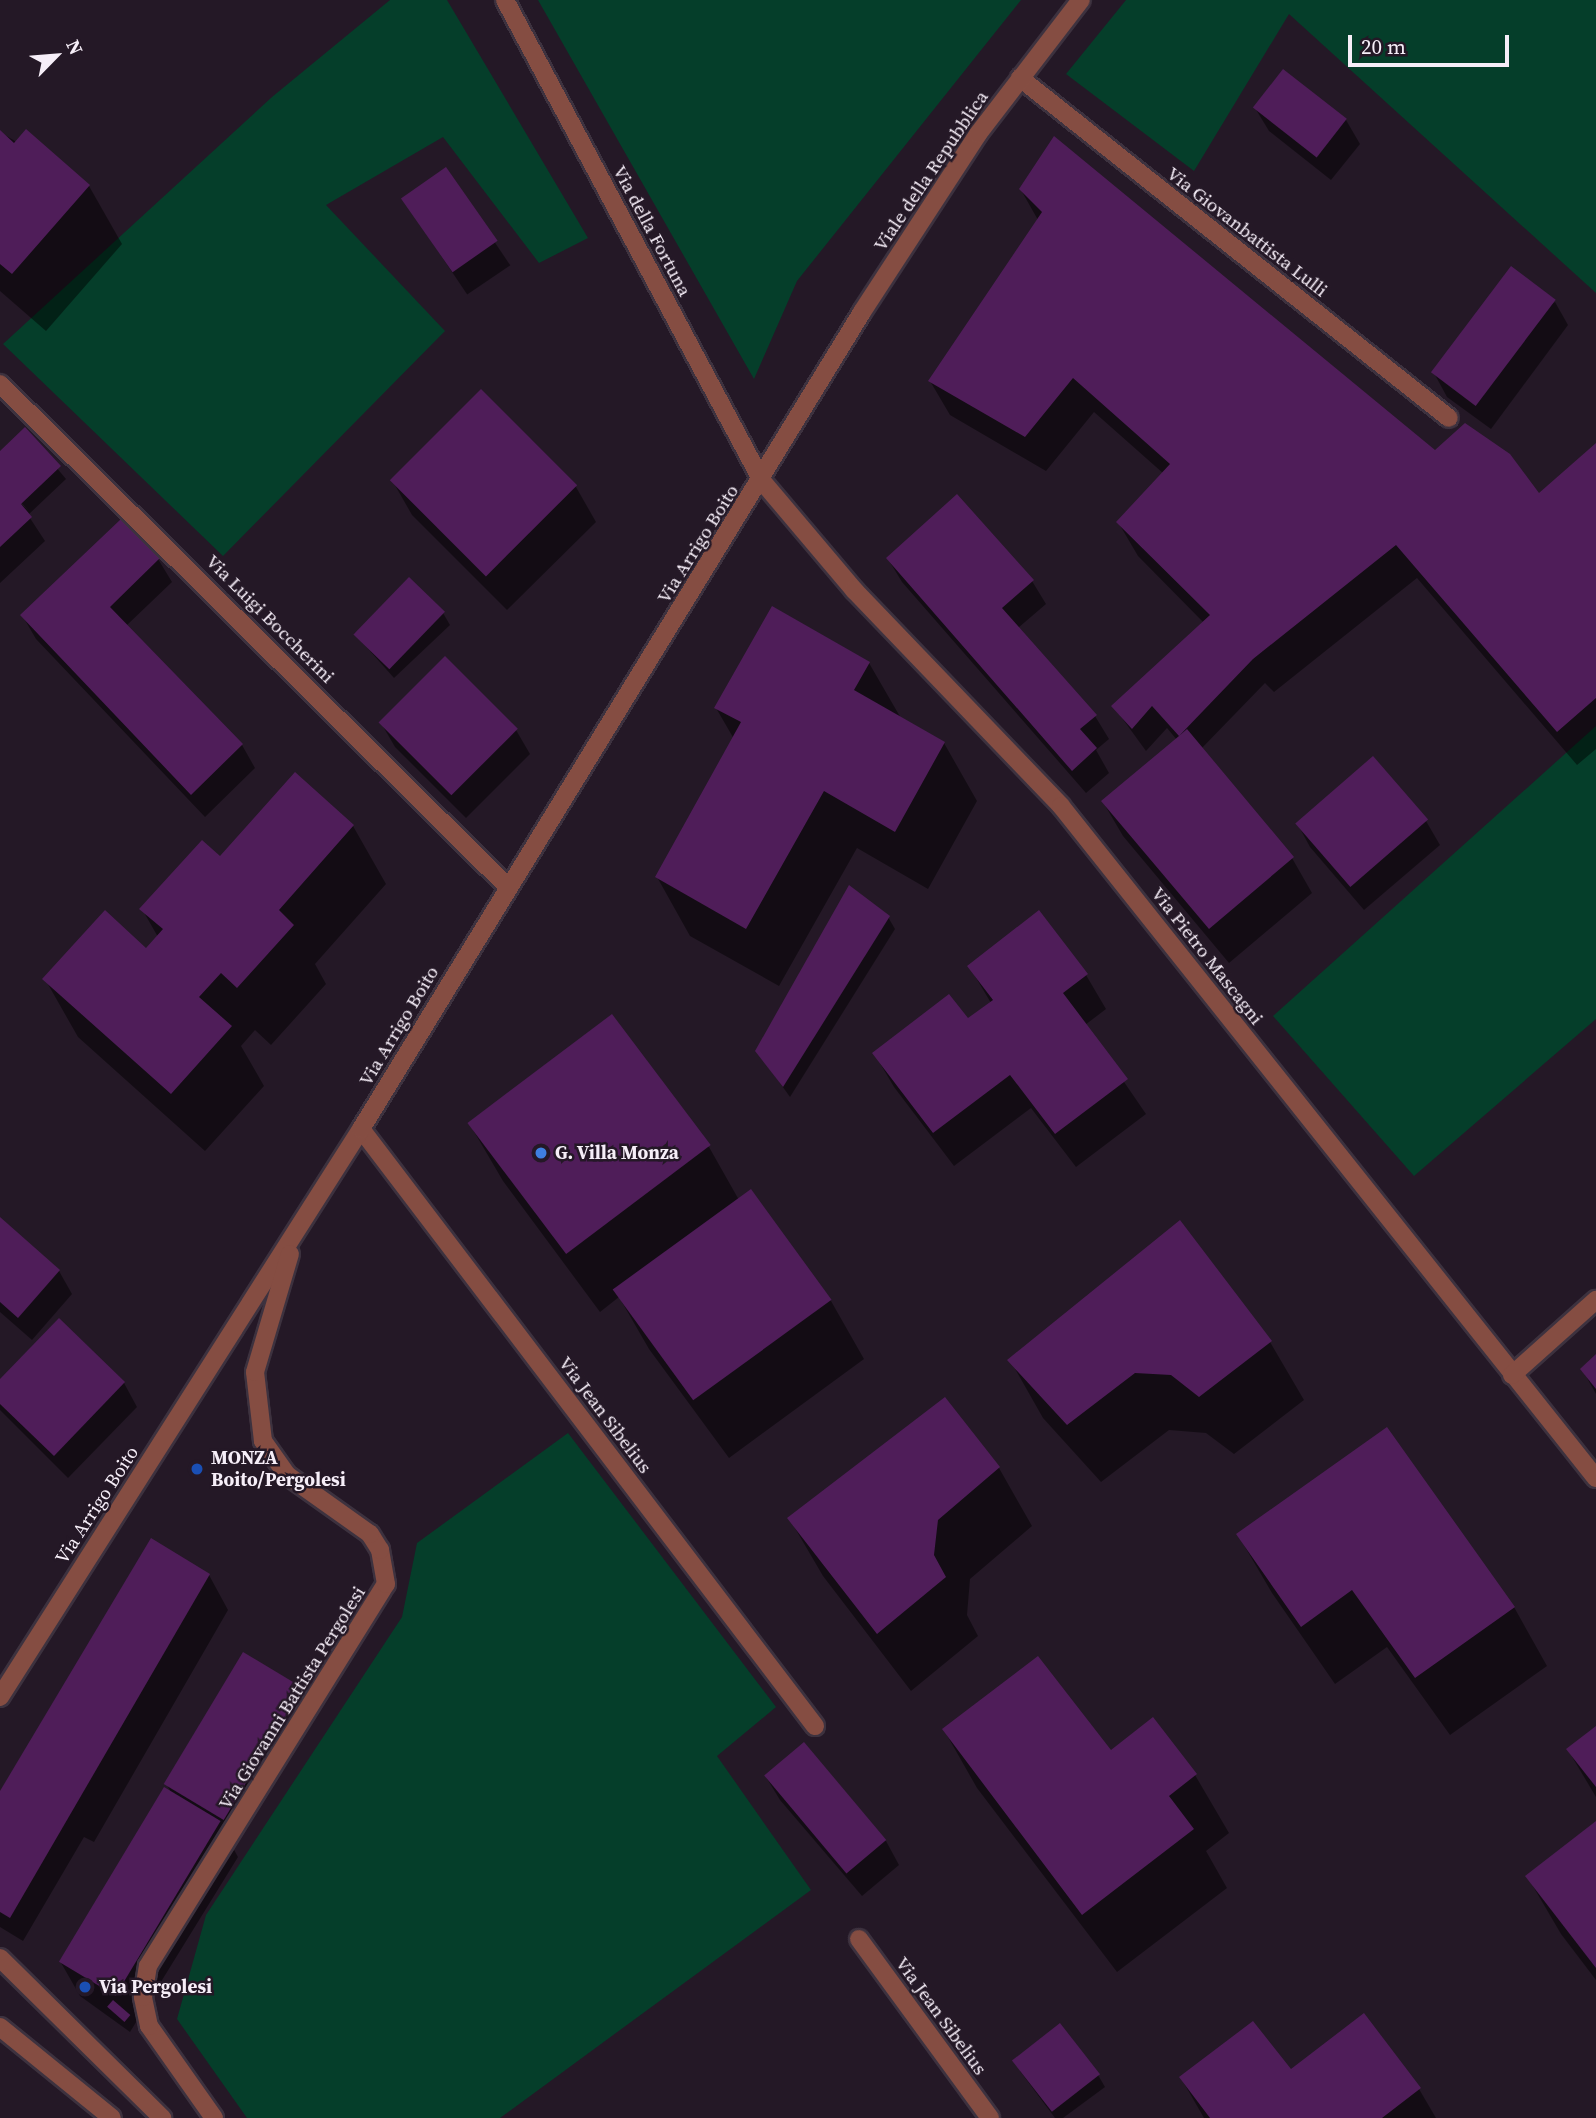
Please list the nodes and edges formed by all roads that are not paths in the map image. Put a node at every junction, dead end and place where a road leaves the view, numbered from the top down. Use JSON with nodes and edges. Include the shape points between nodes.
{"nodes":[{"id":1,"x":505,"y":0,"type":"edge"},
{"id":2,"x":1081,"y":0,"type":"edge"},
{"id":3,"x":1020,"y":78,"type":"junction"},
{"id":4,"x":825,"y":372,"type":"joint"},
{"id":5,"x":0,"y":384,"type":"edge"},
{"id":6,"x":1449,"y":418,"type":"dead end"},
{"id":7,"x":762,"y":481,"type":"junction"},
{"id":8,"x":508,"y":887,"type":"junction"},
{"id":9,"x":361,"y":1129,"type":"junction"},
{"id":10,"x":297,"y":1231,"type":"junction"},
{"id":11,"x":1596,"y":1300,"type":"edge"},
{"id":12,"x":1512,"y":1375,"type":"junction"},
{"id":13,"x":1596,"y":1478,"type":"edge"},
{"id":14,"x":0,"y":1697,"type":"edge"},
{"id":15,"x":816,"y":1726,"type":"dead end"},
{"id":16,"x":859,"y":1939,"type":"dead end"},
{"id":17,"x":0,"y":1958,"type":"edge"},
{"id":18,"x":0,"y":2027,"type":"edge"},
{"id":19,"x":112,"y":2118,"type":"edge"},
{"id":20,"x":162,"y":2118,"type":"edge"},
{"id":21,"x":214,"y":2118,"type":"edge"},
{"id":22,"x":990,"y":2118,"type":"edge"}],
"edges":[{"from":1,"to":7,"type":"street","name":"Via della Fortuna"},
{"from":2,"to":3,"type":"street","name":"Viale della Repubblica"},
{"from":3,"to":4,"type":"street","name":"Viale della Repubblica","via":[[924,214]]},
{"from":3,"to":6,"type":"street","name":"Via Giovanbattista Lulli"},
{"from":4,"to":7,"type":"street","name":"Via Arrigo Boito"},
{"from":5,"to":8,"type":"street","name":"Via Luigi Boccherini"},
{"from":7,"to":8,"type":"street","name":"Via Arrigo Boito"},
{"from":7,"to":12,"type":"street","name":"Via Pietro Mascagni","via":[[855,590],[1060,806]]},
{"from":8,"to":9,"type":"street","name":"Via Arrigo Boito"},
{"from":9,"to":10,"type":"street","name":"Via Arrigo Boito"},
{"from":9,"to":15,"type":"street","name":"Via Jean Sibelius"},
{"from":10,"to":14,"type":"street","name":"Via Arrigo Boito"},
{"from":10,"to":21,"type":"street","name":"Via Giovanni Battista Pergolesi","via":[[255,1372],[260,1432],[272,1459],[287,1475],[370,1534],[380,1549],[386,1584],[148,1966],[143,1997],[149,2026]]},
{"from":11,"to":12,"type":"street"},
{"from":12,"to":13,"type":"street","name":"Via Pietro Mascagni"},
{"from":16,"to":22,"type":"street","name":"Via Jean Sibelius"},
{"from":17,"to":20,"type":"street"},
{"from":18,"to":19,"type":"street"}]}
